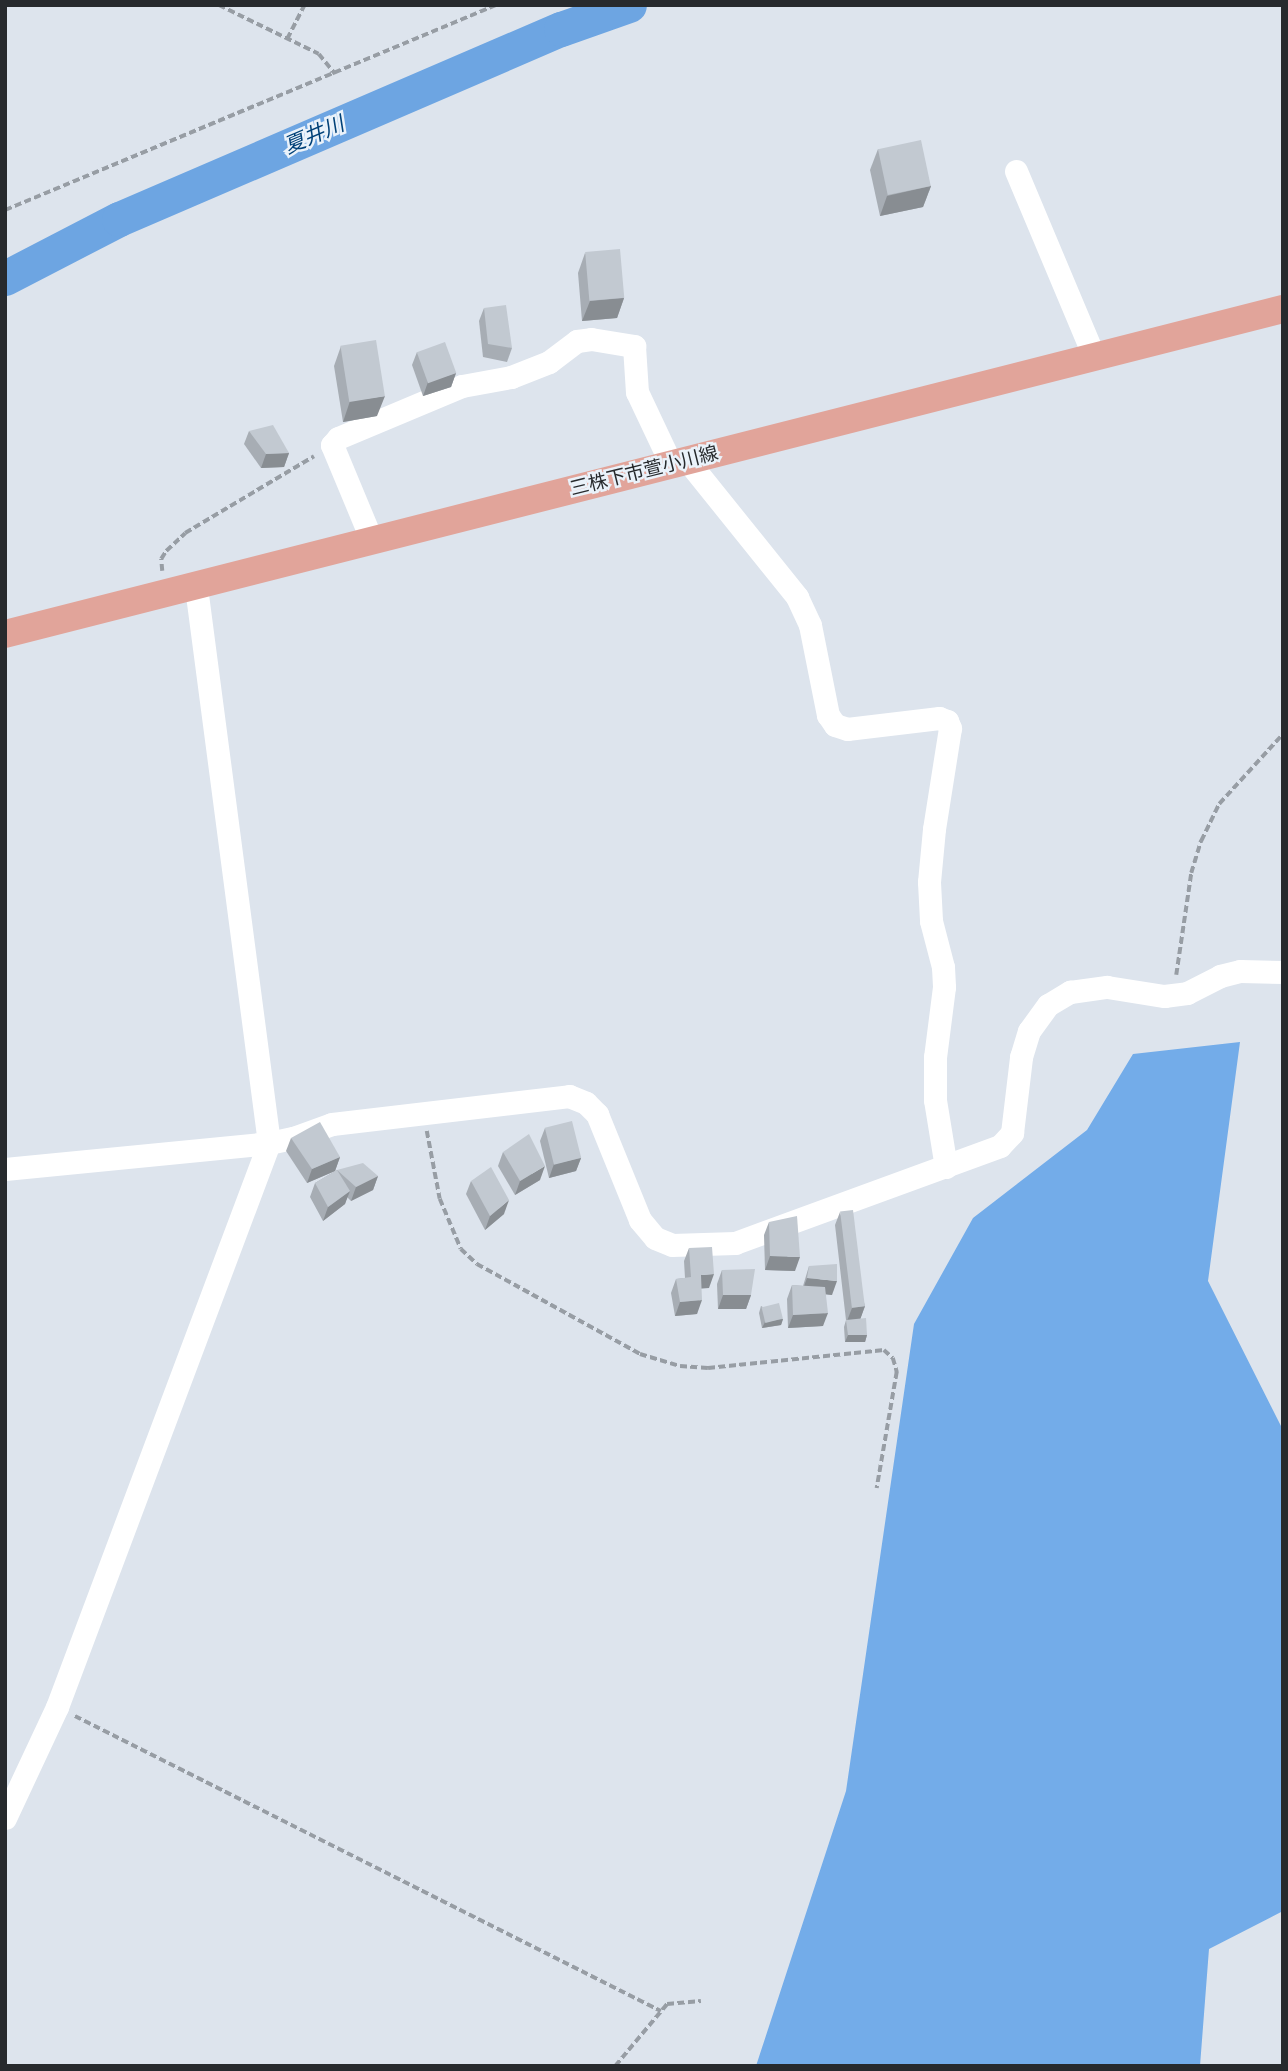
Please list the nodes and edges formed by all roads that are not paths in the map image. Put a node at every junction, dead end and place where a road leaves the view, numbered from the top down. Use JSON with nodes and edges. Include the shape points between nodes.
{"nodes":[{"id":1,"x":1016,"y":171,"type":"dead end"},
{"id":2,"x":1283,"y":309,"type":"edge"},
{"id":3,"x":1094,"y":357,"type":"junction"},
{"id":4,"x":679,"y":462,"type":"junction"},
{"id":5,"x":372,"y":541,"type":"junction"},
{"id":6,"x":196,"y":587,"type":"junction"},
{"id":7,"x":5,"y":635,"type":"edge"},
{"id":8,"x":1283,"y":972,"type":"edge"},
{"id":9,"x":270,"y":1143,"type":"junction"},
{"id":10,"x":946,"y":1167,"type":"junction"},
{"id":11,"x":5,"y":1168,"type":"edge"},
{"id":12,"x":5,"y":1818,"type":"edge"}],
"edges":[{"from":1,"to":3,"type":"street"},
{"from":2,"to":3,"type":"main road","name":"三株下市萱小川線"},
{"from":3,"to":4,"type":"main road","name":"三株下市萱小川線"},
{"from":4,"to":5,"type":"main road","name":"三株下市萱小川線"},
{"from":4,"to":5,"type":"street","via":[[637,392],[634,346],[577,341],[549,362],[511,377],[462,386],[338,438],[332,445]]},
{"from":4,"to":10,"type":"street","via":[[797,597],[810,625],[828,715],[835,725],[847,729],[939,718],[950,728],[929,882],[931,921],[943,967],[934,1057]]},
{"from":5,"to":6,"type":"main road","name":"三株下市萱小川線"},
{"from":6,"to":7,"type":"main road","name":"三株下市萱小川線"},
{"from":6,"to":9,"type":"street"},
{"from":8,"to":10,"type":"street","via":[[1240,971],[1174,995],[1107,987],[1070,992],[1048,1005],[1029,1031],[1021,1057],[1012,1133],[1000,1146]]},
{"from":9,"to":10,"type":"street","via":[[332,1124],[569,1096],[597,1114],[640,1220],[655,1238],[672,1244],[735,1243],[754,1238]]},
{"from":9,"to":11,"type":"street"},
{"from":9,"to":12,"type":"street","via":[[58,1707]]}]}
